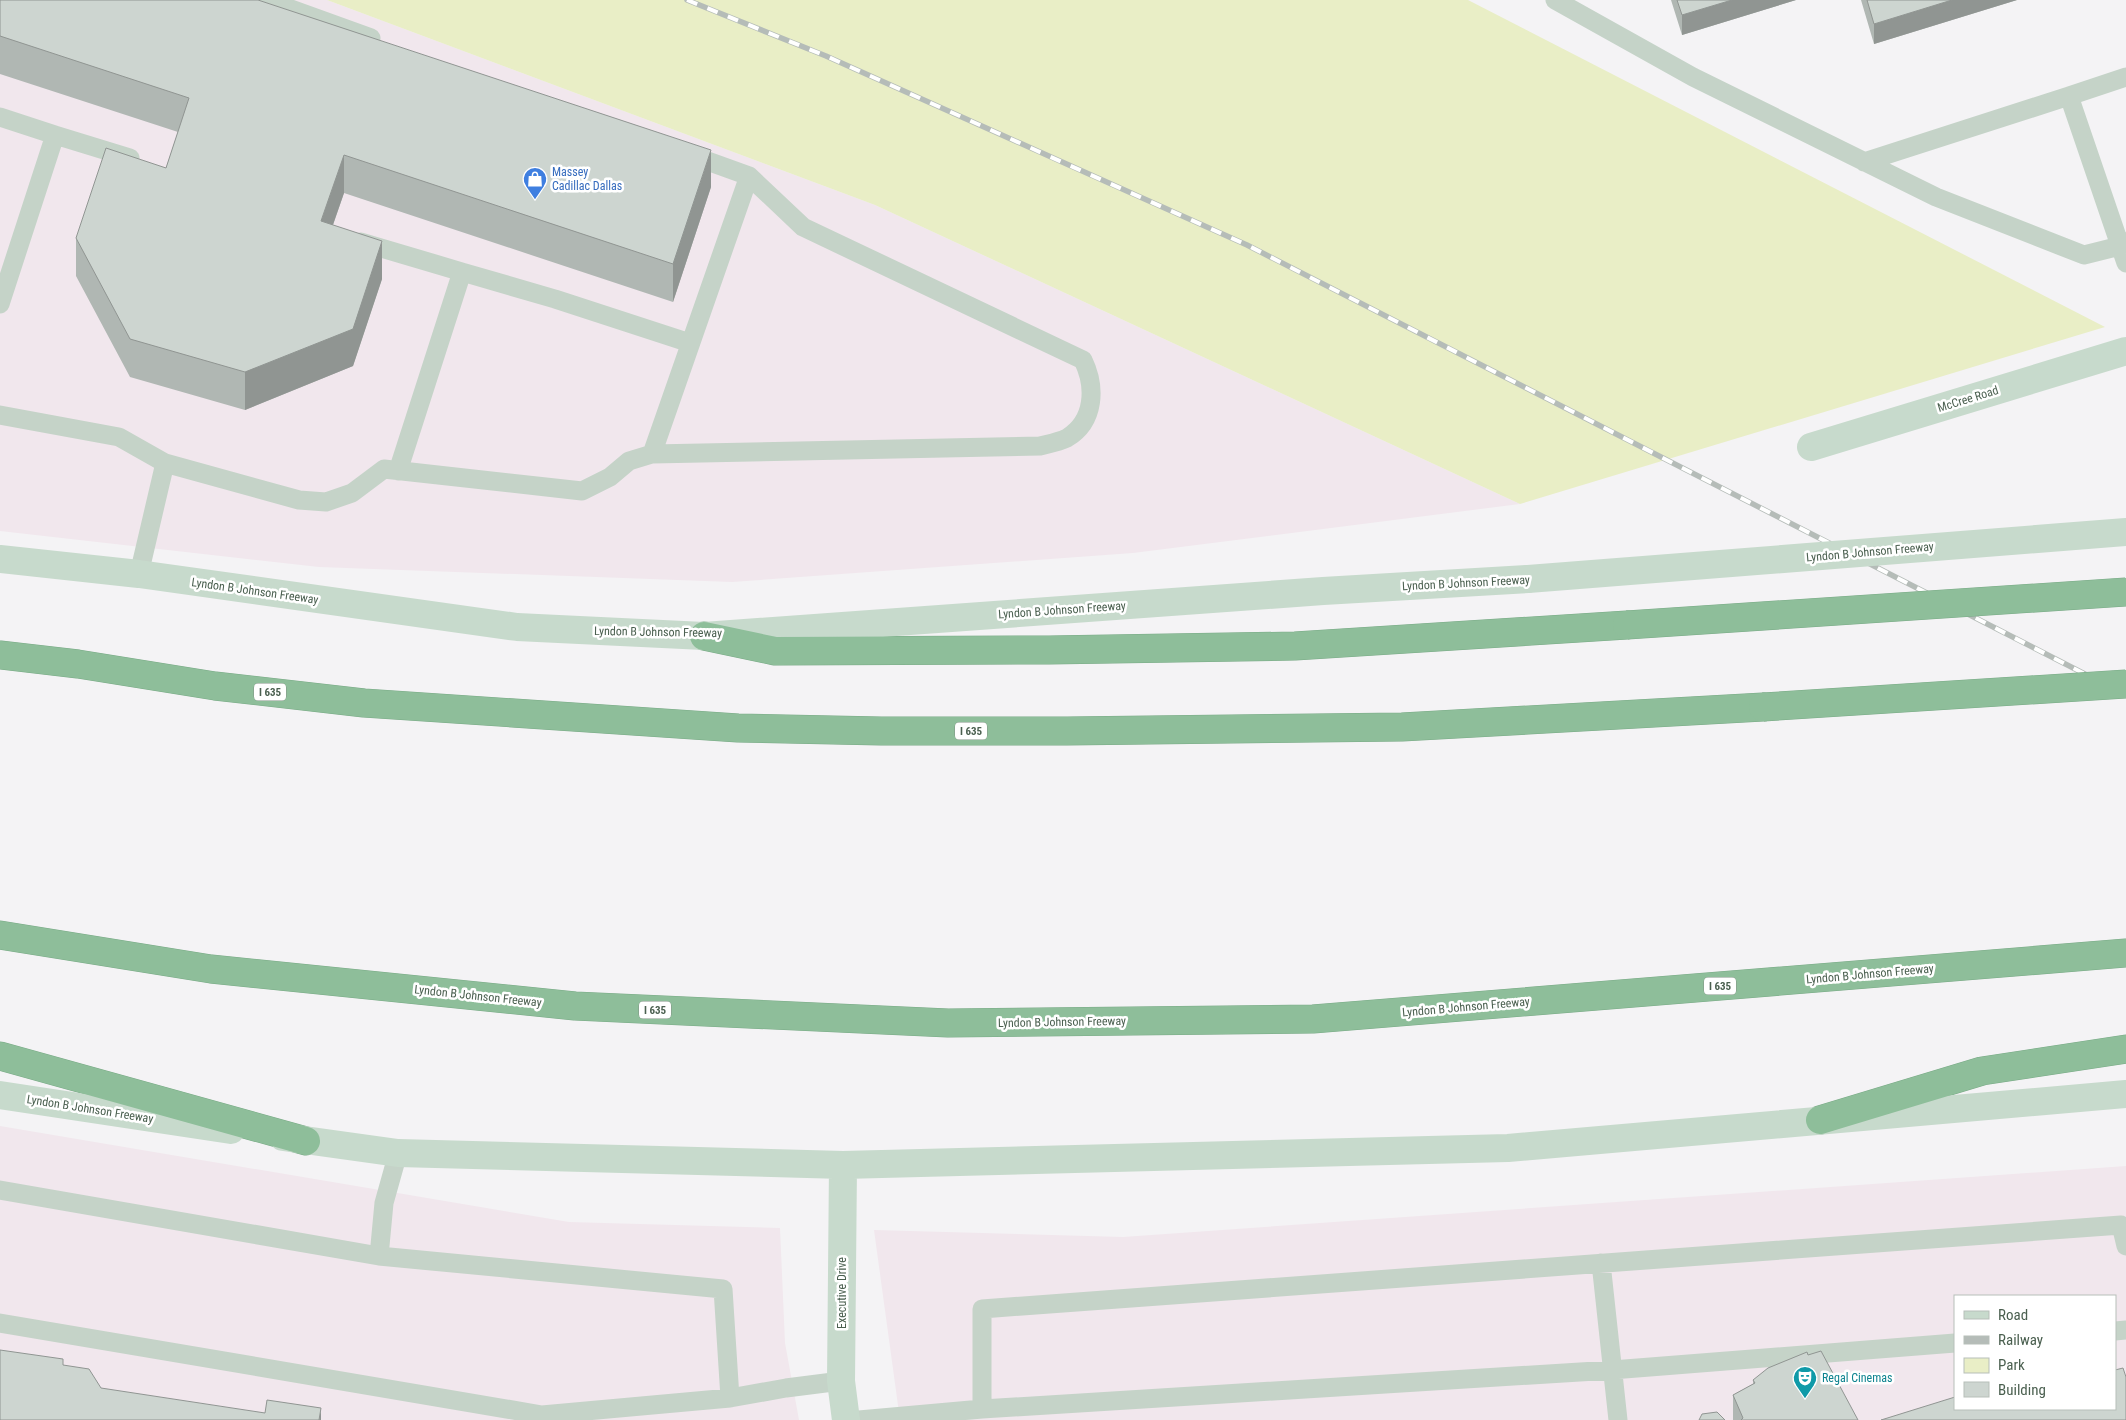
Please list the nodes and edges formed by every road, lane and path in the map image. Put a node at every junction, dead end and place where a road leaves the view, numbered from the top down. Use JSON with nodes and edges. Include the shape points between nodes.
{"nodes":[{"id":1,"x":266,"y":0,"type":"edge"},
{"id":2,"x":1554,"y":0,"type":"edge"},
{"id":3,"x":387,"y":44,"type":"edge"},
{"id":4,"x":2126,"y":77,"type":"edge"},
{"id":5,"x":2069,"y":96,"type":"junction"},
{"id":6,"x":0,"y":117,"type":"edge"},
{"id":7,"x":55,"y":135,"type":"junction"},
{"id":8,"x":674,"y":149,"type":"edge"},
{"id":9,"x":141,"y":162,"type":"edge"},
{"id":10,"x":1864,"y":162,"type":"junction"},
{"id":11,"x":749,"y":176,"type":"junction"},
{"id":12,"x":361,"y":242,"type":"edge"},
{"id":13,"x":2124,"y":250,"type":"edge"},
{"id":14,"x":462,"y":272,"type":"junction"},
{"id":15,"x":0,"y":304,"type":"edge"},
{"id":16,"x":690,"y":343,"type":"junction"},
{"id":17,"x":2126,"y":351,"type":"edge"},
{"id":18,"x":0,"y":415,"type":"edge"},
{"id":19,"x":1811,"y":447,"type":"dead end"},
{"id":20,"x":652,"y":454,"type":"junction"},
{"id":21,"x":164,"y":463,"type":"junction"},
{"id":22,"x":398,"y":470,"type":"junction"},
{"id":23,"x":2126,"y":532,"type":"edge"},
{"id":24,"x":0,"y":559,"type":"edge"},
{"id":25,"x":140,"y":574,"type":"junction"},
{"id":26,"x":2126,"y":592,"type":"edge"},
{"id":27,"x":704,"y":636,"type":"junction"},
{"id":28,"x":0,"y":655,"type":"edge"},
{"id":29,"x":2126,"y":684,"type":"edge"},
{"id":30,"x":0,"y":935,"type":"edge"},
{"id":31,"x":2126,"y":953,"type":"edge"},
{"id":32,"x":2126,"y":1049,"type":"edge"},
{"id":33,"x":0,"y":1056,"type":"edge"},
{"id":34,"x":2126,"y":1094,"type":"edge"},
{"id":35,"x":0,"y":1095,"type":"edge"},
{"id":36,"x":1820,"y":1120,"type":"junction"},
{"id":37,"x":306,"y":1141,"type":"junction"},
{"id":38,"x":398,"y":1153,"type":"junction"},
{"id":39,"x":843,"y":1165,"type":"junction"},
{"id":40,"x":0,"y":1190,"type":"edge"},
{"id":41,"x":2126,"y":1246,"type":"edge"},
{"id":42,"x":379,"y":1256,"type":"junction"},
{"id":43,"x":1600,"y":1263,"type":"junction"},
{"id":44,"x":0,"y":1323,"type":"edge"},
{"id":45,"x":1954,"y":1344,"type":"edge"},
{"id":46,"x":1612,"y":1370,"type":"junction"},
{"id":47,"x":841,"y":1381,"type":"junction"},
{"id":48,"x":730,"y":1398,"type":"junction"},
{"id":49,"x":982,"y":1409,"type":"junction"},
{"id":50,"x":941,"y":1416,"type":"edge"},
{"id":51,"x":541,"y":1417,"type":"edge"},
{"id":52,"x":846,"y":1420,"type":"edge"},
{"id":53,"x":859,"y":1420,"type":"edge"},
{"id":54,"x":1618,"y":1420,"type":"edge"}],
"edges":[{"from":1,"to":3,"type":"lane"},
{"from":2,"to":10,"type":"lane","via":[[1693,77]]},
{"from":4,"to":5,"type":"lane"},
{"from":5,"to":10,"type":"lane"},
{"from":5,"to":13,"type":"lane"},
{"from":6,"to":7,"type":"lane"},
{"from":7,"to":9,"type":"lane"},
{"from":7,"to":15,"type":"lane"},
{"from":8,"to":11,"type":"lane"},
{"from":10,"to":13,"type":"lane","via":[[1936,197],[2084,255]]},
{"from":11,"to":16,"type":"lane"},
{"from":11,"to":20,"type":"lane","via":[[803,227],[1083,360],[1089,373],[1092,396],[1086,419],[1067,438],[1040,446]]},
{"from":12,"to":14,"type":"lane"},
{"from":14,"to":16,"type":"lane"},
{"from":14,"to":22,"type":"lane"},
{"from":16,"to":20,"type":"lane"},
{"from":17,"to":19,"type":"main road","name":"McCree Road"},
{"from":18,"to":21,"type":"lane","via":[[119,437]]},
{"from":20,"to":22,"type":"lane","via":[[629,461],[610,477],[582,491]]},
{"from":21,"to":22,"type":"lane","via":[[299,500],[326,502],[352,493],[384,469]]},
{"from":21,"to":25,"type":"lane"},
{"from":23,"to":27,"type":"main road","name":"Lyndon B Johnson Freeway","bridge":true,"via":[[1528,579]]},
{"from":24,"to":25,"type":"main road","name":"Lyndon B Johnson Freeway"},
{"from":25,"to":27,"type":"main road","name":"Lyndon B Johnson Freeway","via":[[517,628]]},
{"from":26,"to":27,"type":"highway","bridge":true,"via":[[1295,646],[775,651]]},
{"from":28,"to":29,"type":"highway","number":"I 635","bridge":true,"via":[[215,686],[364,703],[738,728],[989,731],[1402,728]]},
{"from":30,"to":31,"type":"highway","name":"Lyndon B Johnson Freeway","number":"I 635","via":[[211,968],[575,1006],[948,1023],[1313,1019]]},
{"from":32,"to":36,"type":"highway","via":[[1982,1071]]},
{"from":33,"to":37,"type":"highway"},
{"from":34,"to":36,"type":"main road","name":"Lyndon B Johnson Freeway"},
{"from":35,"to":37,"type":"main road","name":"Lyndon B Johnson Freeway"},
{"from":36,"to":39,"type":"main road","name":"Lyndon B Johnson Freeway","via":[[1508,1148]]},
{"from":37,"to":38,"type":"main road","name":"Lyndon B Johnson Freeway"},
{"from":38,"to":39,"type":"main road","name":"Lyndon B Johnson Freeway"},
{"from":38,"to":42,"type":"lane","via":[[384,1203]]},
{"from":39,"to":47,"type":"main road","name":"Executive Drive"},
{"from":40,"to":42,"type":"lane"},
{"from":41,"to":43,"type":"lane","via":[[2120,1225]]},
{"from":42,"to":48,"type":"lane","via":[[723,1289]]},
{"from":43,"to":46,"type":"lane"},
{"from":43,"to":49,"type":"lane","via":[[982,1309]]},
{"from":44,"to":51,"type":"lane"},
{"from":45,"to":46,"type":"lane"},
{"from":46,"to":49,"type":"lane"},
{"from":46,"to":54,"type":"lane"},
{"from":47,"to":48,"type":"lane"},
{"from":47,"to":52,"type":"main road","name":"Executive Drive"},
{"from":48,"to":51,"type":"lane"},
{"from":49,"to":50,"type":"lane"},
{"from":50,"to":53,"type":"lane"}]}
